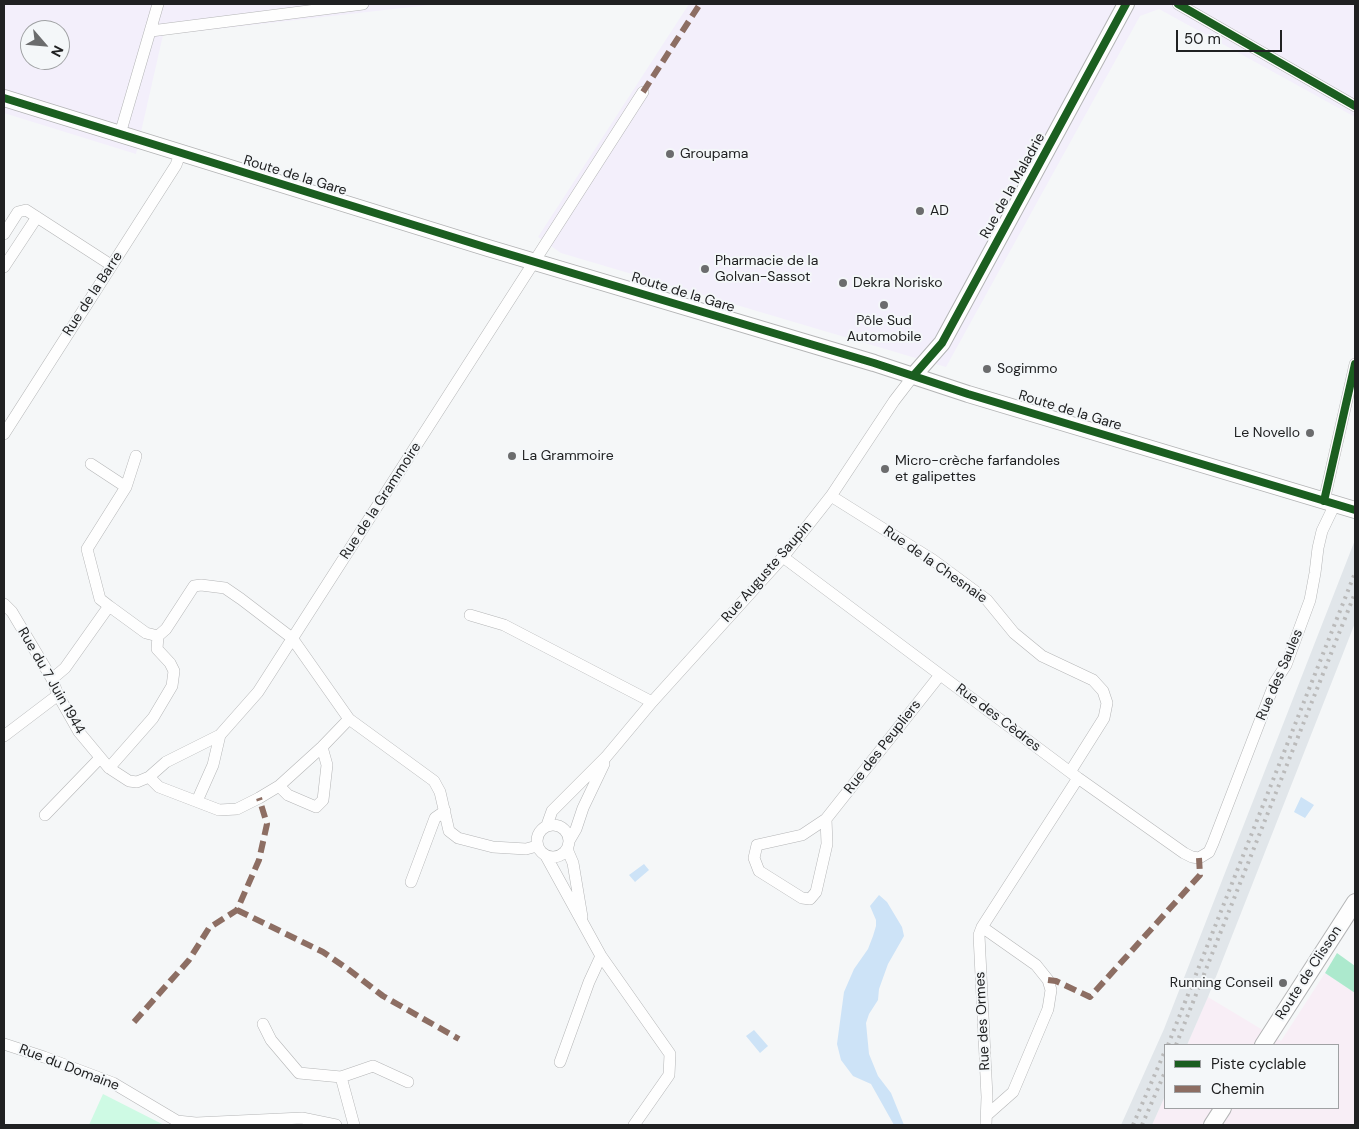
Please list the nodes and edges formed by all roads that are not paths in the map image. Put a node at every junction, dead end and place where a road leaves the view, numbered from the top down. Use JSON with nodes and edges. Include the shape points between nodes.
{"nodes":[{"id":1,"x":158,"y":4,"type":"edge"},
{"id":2,"x":363,"y":4,"type":"edge"},
{"id":3,"x":1126,"y":4,"type":"edge"},
{"id":4,"x":1178,"y":4,"type":"edge"},
{"id":5,"x":151,"y":31,"type":"junction"},
{"id":6,"x":643,"y":92,"type":"dead end"},
{"id":7,"x":4,"y":98,"type":"edge"},
{"id":8,"x":1355,"y":106,"type":"edge"},
{"id":9,"x":120,"y":134,"type":"junction"},
{"id":10,"x":180,"y":154,"type":"junction"},
{"id":11,"x":37,"y":217,"type":"junction"},
{"id":12,"x":4,"y":234,"type":"edge"},
{"id":13,"x":535,"y":261,"type":"junction"},
{"id":14,"x":111,"y":265,"type":"junction"},
{"id":15,"x":4,"y":267,"type":"edge"},
{"id":16,"x":1355,"y":364,"type":"edge"},
{"id":17,"x":914,"y":375,"type":"junction"},
{"id":18,"x":4,"y":434,"type":"edge"},
{"id":19,"x":136,"y":456,"type":"dead end"},
{"id":20,"x":91,"y":464,"type":"dead end"},
{"id":21,"x":126,"y":488,"type":"junction"},
{"id":22,"x":831,"y":496,"type":"junction"},
{"id":23,"x":1330,"y":502,"type":"junction"},
{"id":24,"x":1355,"y":510,"type":"edge"},
{"id":25,"x":783,"y":557,"type":"junction"},
{"id":26,"x":4,"y":604,"type":"edge"},
{"id":27,"x":109,"y":606,"type":"junction"},
{"id":28,"x":470,"y":615,"type":"dead end"},
{"id":29,"x":158,"y":636,"type":"junction"},
{"id":30,"x":292,"y":638,"type":"junction"},
{"id":31,"x":940,"y":674,"type":"junction"},
{"id":32,"x":52,"y":679,"type":"junction"},
{"id":33,"x":58,"y":695,"type":"junction"},
{"id":34,"x":652,"y":702,"type":"junction"},
{"id":35,"x":349,"y":719,"type":"junction"},
{"id":36,"x":220,"y":735,"type":"junction"},
{"id":37,"x":4,"y":736,"type":"edge"},
{"id":38,"x":322,"y":747,"type":"junction"},
{"id":39,"x":606,"y":757,"type":"junction"},
{"id":40,"x":100,"y":758,"type":"junction"},
{"id":41,"x":109,"y":768,"type":"junction"},
{"id":42,"x":1074,"y":775,"type":"junction"},
{"id":43,"x":148,"y":777,"type":"junction"},
{"id":44,"x":279,"y":786,"type":"junction"},
{"id":45,"x":197,"y":800,"type":"junction"},
{"id":46,"x":445,"y":811,"type":"junction"},
{"id":47,"x":46,"y":815,"type":"dead end"},
{"id":48,"x":826,"y":819,"type":"junction"},
{"id":49,"x":547,"y":825,"type":"junction"},
{"id":50,"x":1213,"y":843,"type":"joint"},
{"id":51,"x":568,"y":845,"type":"junction"},
{"id":52,"x":537,"y":846,"type":"junction"},
{"id":53,"x":546,"y":856,"type":"junction"},
{"id":54,"x":411,"y":882,"type":"dead end"},
{"id":55,"x":1355,"y":902,"type":"edge"},
{"id":56,"x":584,"y":926,"type":"junction"},
{"id":57,"x":982,"y":927,"type":"junction"},
{"id":58,"x":601,"y":956,"type":"junction"},
{"id":59,"x":263,"y":1024,"type":"dead end"},
{"id":60,"x":4,"y":1044,"type":"edge"},
{"id":61,"x":1264,"y":1044,"type":"edge"},
{"id":62,"x":560,"y":1062,"type":"dead end"},
{"id":63,"x":341,"y":1077,"type":"junction"},
{"id":64,"x":408,"y":1082,"type":"dead end"},
{"id":65,"x":1222,"y":1109,"type":"edge"},
{"id":66,"x":986,"y":1120,"type":"edge"},
{"id":67,"x":177,"y":1123,"type":"edge"},
{"id":68,"x":336,"y":1125,"type":"edge"},
{"id":69,"x":354,"y":1125,"type":"edge"},
{"id":70,"x":634,"y":1125,"type":"edge"},
{"id":71,"x":1212,"y":1125,"type":"edge"}],
"edges":[{"from":1,"to":5,"type":"street"},
{"from":2,"to":5,"type":"street"},
{"from":3,"to":17,"type":"main road","name":"Rue de la Maladrie","via":[[944,338]]},
{"from":4,"to":8,"type":"street"},
{"from":5,"to":9,"type":"street"},
{"from":6,"to":13,"type":"street"},
{"from":7,"to":9,"type":"main road","name":"Route de la Gare"},
{"from":9,"to":10,"type":"main road","name":"Route de la Gare"},
{"from":10,"to":13,"type":"main road","name":"Route de la Gare"},
{"from":10,"to":14,"type":"street","name":"Rue de la Barre"},
{"from":11,"to":12,"type":"street","via":[[26,210],[18,212]]},
{"from":11,"to":14,"type":"street"},
{"from":11,"to":15,"type":"street"},
{"from":13,"to":17,"type":"main road","name":"Route de la Gare"},
{"from":13,"to":30,"type":"street","name":"Rue de la Grammoire"},
{"from":14,"to":18,"type":"street","name":"Rue de la Barre"},
{"from":16,"to":23,"type":"street","name":"Rue des Saules"},
{"from":17,"to":22,"type":"street","name":"Rue Auguste Saupin"},
{"from":17,"to":23,"type":"main road","name":"Route de la Gare"},
{"from":19,"to":21,"type":"street"},
{"from":20,"to":21,"type":"street"},
{"from":21,"to":27,"type":"street","via":[[87,549],[100,599]]},
{"from":22,"to":25,"type":"street","name":"Rue Auguste Saupin"},
{"from":22,"to":42,"type":"street","name":"Rue de la Chesnaie","via":[[933,560],[987,600],[1014,633],[1042,656],[1093,680],[1103,691],[1107,703],[1104,718]]},
{"from":23,"to":24,"type":"main road","name":"Route de la Gare"},
{"from":23,"to":50,"type":"street","name":"Rue des Saules","via":[[1318,548],[1310,600]]},
{"from":25,"to":31,"type":"street","name":"Rue des Cèdres"},
{"from":25,"to":34,"type":"street","name":"Rue Auguste Saupin"},
{"from":26,"to":32,"type":"street","name":"Rue du 7 Juin 1944"},
{"from":27,"to":29,"type":"street","via":[[146,633]]},
{"from":27,"to":32,"type":"street","via":[[65,668]]},
{"from":28,"to":34,"type":"street","via":[[504,624]]},
{"from":29,"to":30,"type":"street","via":[[194,586],[201,584],[225,588]]},
{"from":29,"to":41,"type":"street","via":[[157,649],[174,671],[172,686],[153,718]]},
{"from":30,"to":35,"type":"street"},
{"from":30,"to":36,"type":"street","name":"Rue de la Grammoire","via":[[258,692]]},
{"from":31,"to":42,"type":"street","name":"Rue des Cèdres"},
{"from":31,"to":48,"type":"street","name":"Rue des Peupliers"},
{"from":32,"to":33,"type":"street","name":"Rue du 7 Juin 1944"},
{"from":33,"to":37,"type":"street"},
{"from":33,"to":40,"type":"street","name":"Rue du 7 Juin 1944","via":[[79,732]]},
{"from":34,"to":39,"type":"street","name":"Rue Auguste Saupin"},
{"from":35,"to":38,"type":"street"},
{"from":35,"to":46,"type":"street","via":[[434,781]]},
{"from":36,"to":43,"type":"street","name":"Rue de la Grammoire","via":[[166,762]]},
{"from":36,"to":45,"type":"street","name":"Rue de la Grammoire","via":[[213,765]]},
{"from":38,"to":44,"type":"street"},
{"from":38,"to":44,"type":"street","via":[[326,765],[323,800],[316,807],[288,795]]},
{"from":39,"to":49,"type":"street","name":"Rue Auguste Saupin","via":[[552,811]]},
{"from":39,"to":51,"type":"street","name":"Rue Auguste Saupin"},
{"from":40,"to":41,"type":"street","name":"Rue du 7 Juin 1944"},
{"from":40,"to":47,"type":"street"},
{"from":41,"to":43,"type":"street","name":"Rue du 7 Juin 1944","via":[[129,782]]},
{"from":42,"to":50,"type":"street","name":"Rue des Cèdres","via":[[1192,857],[1203,857]]},
{"from":42,"to":57,"type":"street","name":"Rue des Ormes"},
{"from":43,"to":45,"type":"street","via":[[159,788]]},
{"from":44,"to":45,"type":"street","via":[[237,809],[219,810]]},
{"from":46,"to":52,"type":"street","via":[[449,832],[458,838],[510,849]]},
{"from":46,"to":54,"type":"street","via":[[435,818]]},
{"from":48,"to":48,"type":"street","name":"Rue des Peupliers","via":[[802,835],[757,845],[754,858],[758,871],[802,898],[810,898],[816,892],[827,844]]},
{"from":49,"to":51,"type":"street","via":[[562,827],[566,831]]},
{"from":49,"to":52,"type":"street","via":[[537,836]]},
{"from":51,"to":53,"type":"street","via":[[564,853]]},
{"from":51,"to":56,"type":"street"},
{"from":52,"to":53,"type":"street"},
{"from":53,"to":56,"type":"street"},
{"from":55,"to":61,"type":"main road","name":"Route de Clisson"},
{"from":56,"to":58,"type":"street"},
{"from":57,"to":66,"type":"street","name":"Rue des Ormes","via":[[979,935]]},
{"from":57,"to":66,"type":"street","name":"Rue des Ormes","via":[[1036,965],[1048,980],[1051,990],[1048,1009],[1013,1092]]},
{"from":58,"to":62,"type":"street"},
{"from":58,"to":70,"type":"street","via":[[670,1054],[670,1075]]},
{"from":59,"to":63,"type":"street","via":[[271,1040],[299,1073]]},
{"from":60,"to":67,"type":"street","name":"Rue du Domaine","via":[[113,1083]]},
{"from":63,"to":64,"type":"street","via":[[373,1066]]},
{"from":63,"to":69,"type":"street"},
{"from":65,"to":71,"type":"main road"},
{"from":67,"to":68,"type":"street","name":"Rue du Domaine","via":[[302,1118]]}]}
